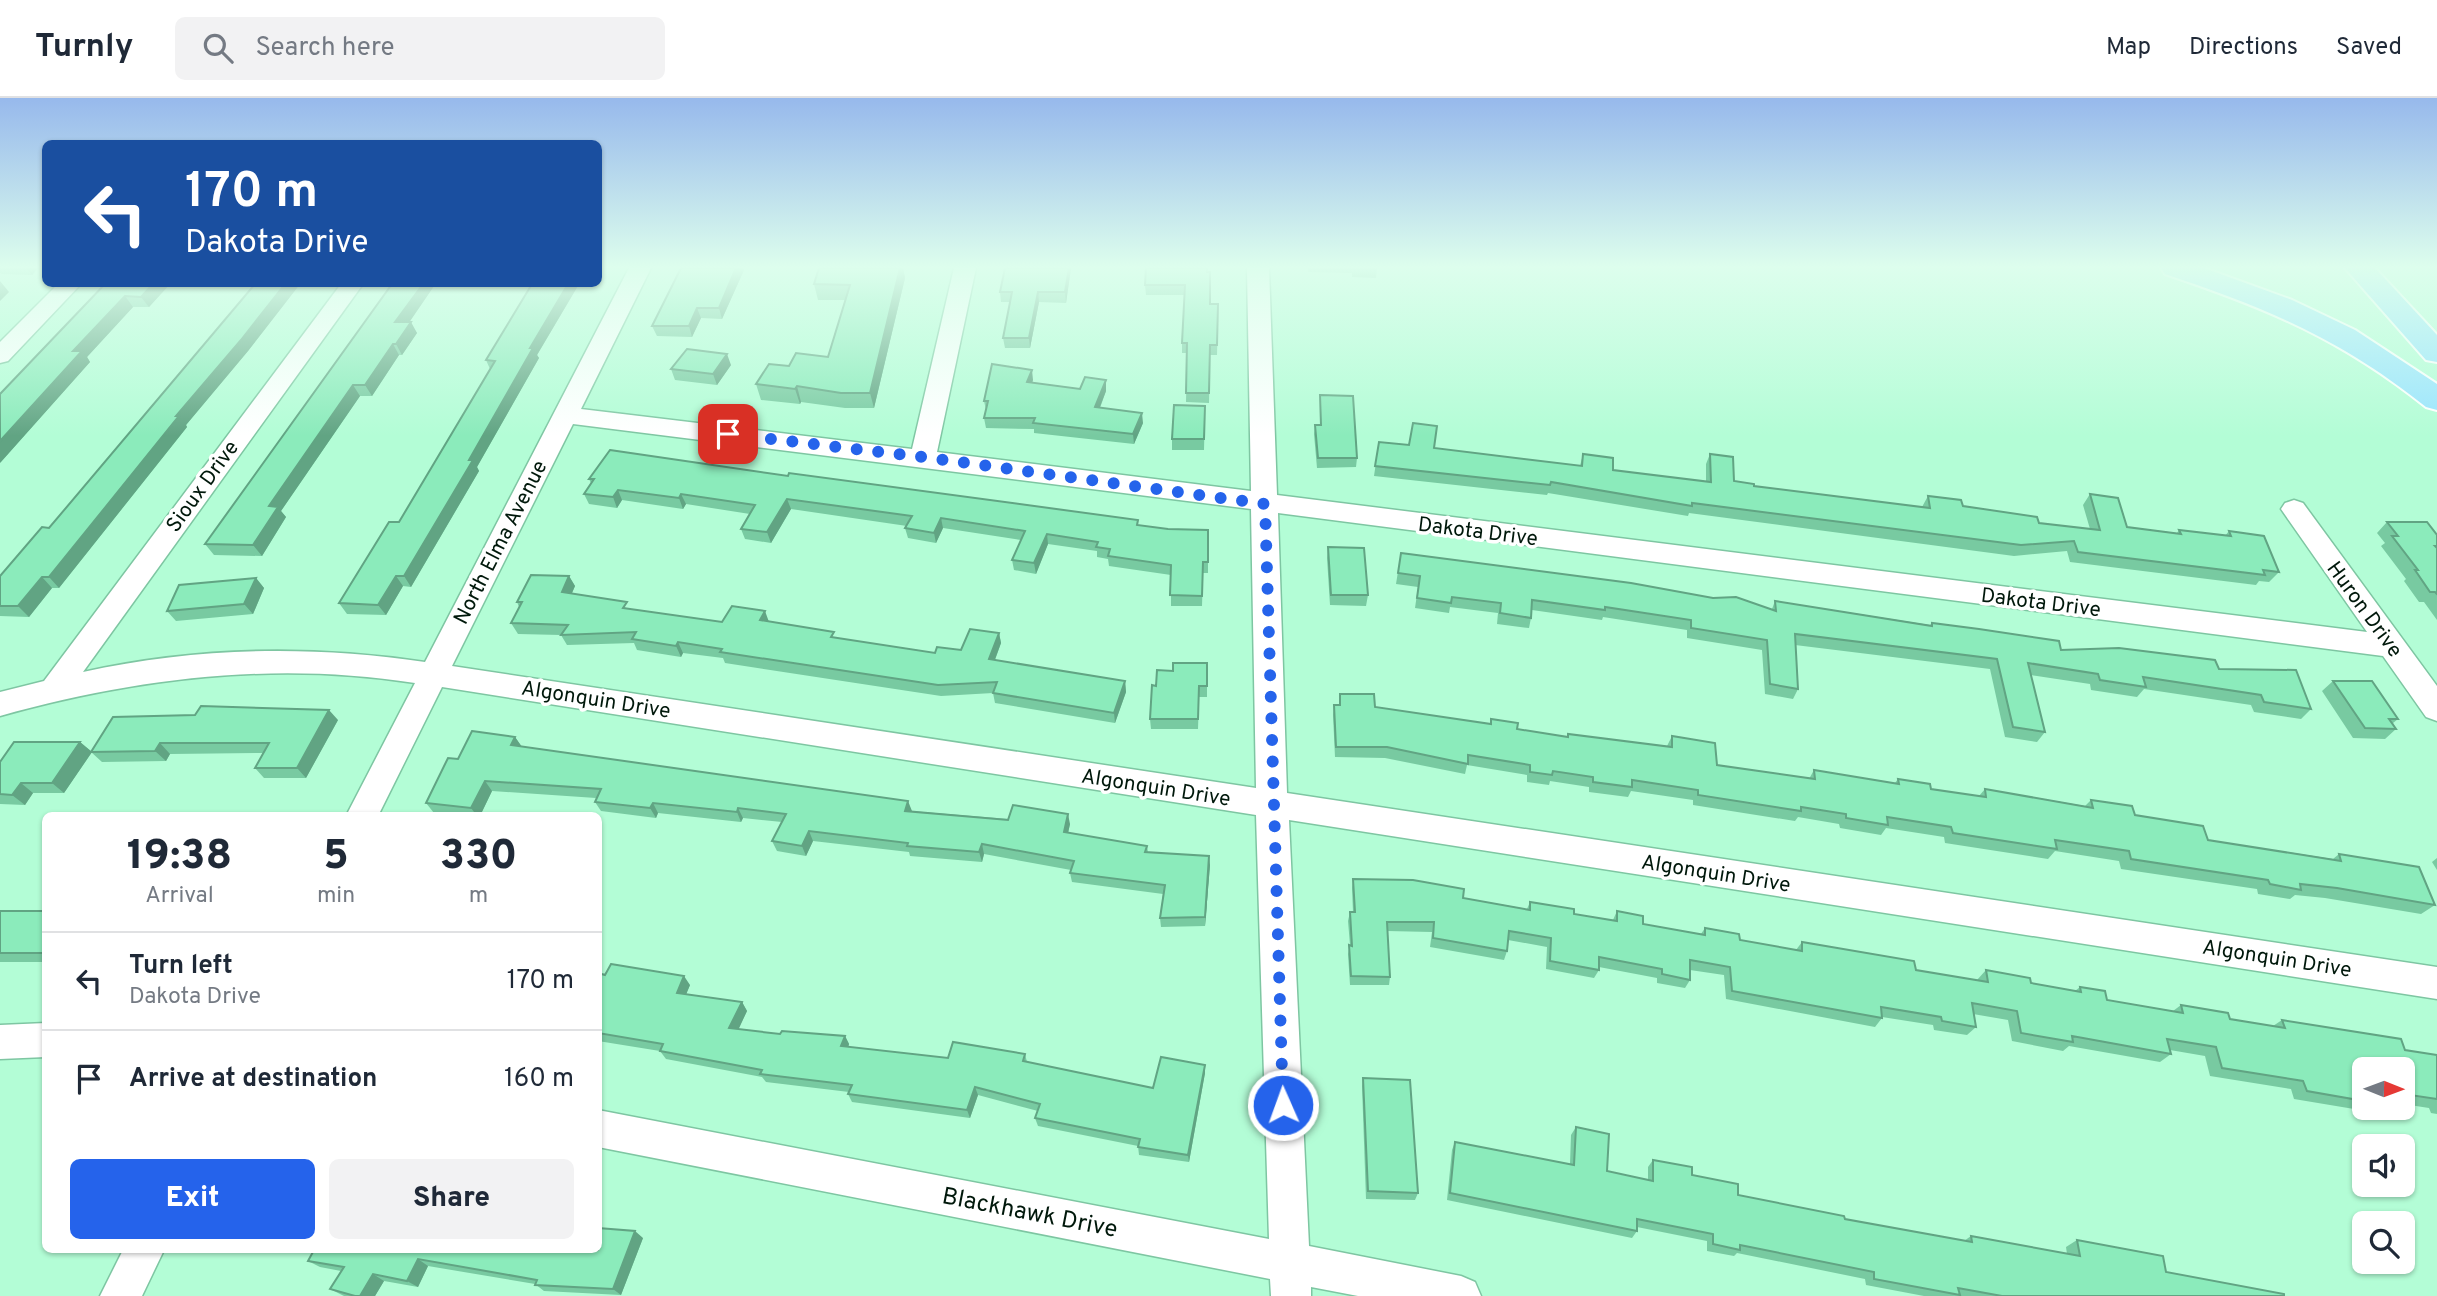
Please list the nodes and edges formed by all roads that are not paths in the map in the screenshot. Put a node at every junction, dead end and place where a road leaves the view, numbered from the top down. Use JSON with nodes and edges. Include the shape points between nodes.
{"nodes":[{"id":1,"x":31,"y":324,"type":"edge"},
{"id":2,"x":323,"y":324,"type":"edge"},
{"id":3,"x":611,"y":324,"type":"edge"},
{"id":4,"x":953,"y":324,"type":"edge"},
{"id":5,"x":1260,"y":324,"type":"edge"},
{"id":6,"x":2326,"y":324,"type":"edge"},
{"id":7,"x":2411,"y":324,"type":"edge"},
{"id":8,"x":2437,"y":352,"type":"edge"},
{"id":9,"x":0,"y":356,"type":"edge"},
{"id":10,"x":2437,"y":400,"type":"edge"},
{"id":11,"x":565,"y":415,"type":"junction"},
{"id":12,"x":923,"y":457,"type":"junction"},
{"id":13,"x":1265,"y":504,"type":"junction"},
{"id":14,"x":2294,"y":509,"type":"dead end"},
{"id":15,"x":2392,"y":646,"type":"junction"},
{"id":16,"x":433,"y":673,"type":"junction"},
{"id":17,"x":54,"y":689,"type":"junction"},
{"id":18,"x":0,"y":704,"type":"edge"},
{"id":19,"x":2437,"y":709,"type":"edge"},
{"id":20,"x":1272,"y":805,"type":"junction"},
{"id":21,"x":364,"y":812,"type":"edge"},
{"id":22,"x":2437,"y":983,"type":"edge"},
{"id":23,"x":42,"y":1040,"type":"edge"},
{"id":24,"x":0,"y":1042,"type":"edge"},
{"id":25,"x":602,"y":1129,"type":"edge"},
{"id":26,"x":142,"y":1253,"type":"edge"},
{"id":27,"x":1290,"y":1279,"type":"edge"},
{"id":28,"x":120,"y":1296,"type":"edge"},
{"id":29,"x":1461,"y":1296,"type":"edge"}],
"edges":[{"from":1,"to":9,"type":"street"},
{"from":2,"to":17,"type":"street","name":"Sioux Drive"},
{"from":3,"to":11,"type":"street","name":"North Elma Avenue"},
{"from":4,"to":12,"type":"street"},
{"from":5,"to":13,"type":"street"},
{"from":6,"to":10,"type":"highway","via":[[2386,360]]},
{"from":7,"to":8,"type":"highway"},
{"from":11,"to":12,"type":"street","name":"Dakota Drive"},
{"from":11,"to":16,"type":"street","name":"North Elma Avenue"},
{"from":12,"to":13,"type":"street","name":"Dakota Drive"},
{"from":13,"to":15,"type":"street","name":"Dakota Drive"},
{"from":13,"to":20,"type":"street"},
{"from":14,"to":15,"type":"street","name":"Huron Drive"},
{"from":15,"to":19,"type":"street","name":"Huron Drive"},
{"from":16,"to":17,"type":"street","name":"Algonquin Drive","via":[[345,663],[249,660],[155,670]]},
{"from":16,"to":20,"type":"street","name":"Algonquin Drive"},
{"from":16,"to":21,"type":"street","name":"North Elma Avenue"},
{"from":17,"to":18,"type":"street","name":"Algonquin Drive"},
{"from":20,"to":22,"type":"street","name":"Algonquin Drive"},
{"from":20,"to":27,"type":"street"},
{"from":23,"to":24,"type":"street"},
{"from":25,"to":27,"type":"street","name":"Blackhawk Drive"},
{"from":26,"to":28,"type":"street"},
{"from":27,"to":29,"type":"street","name":"Blackhawk Drive"}]}
